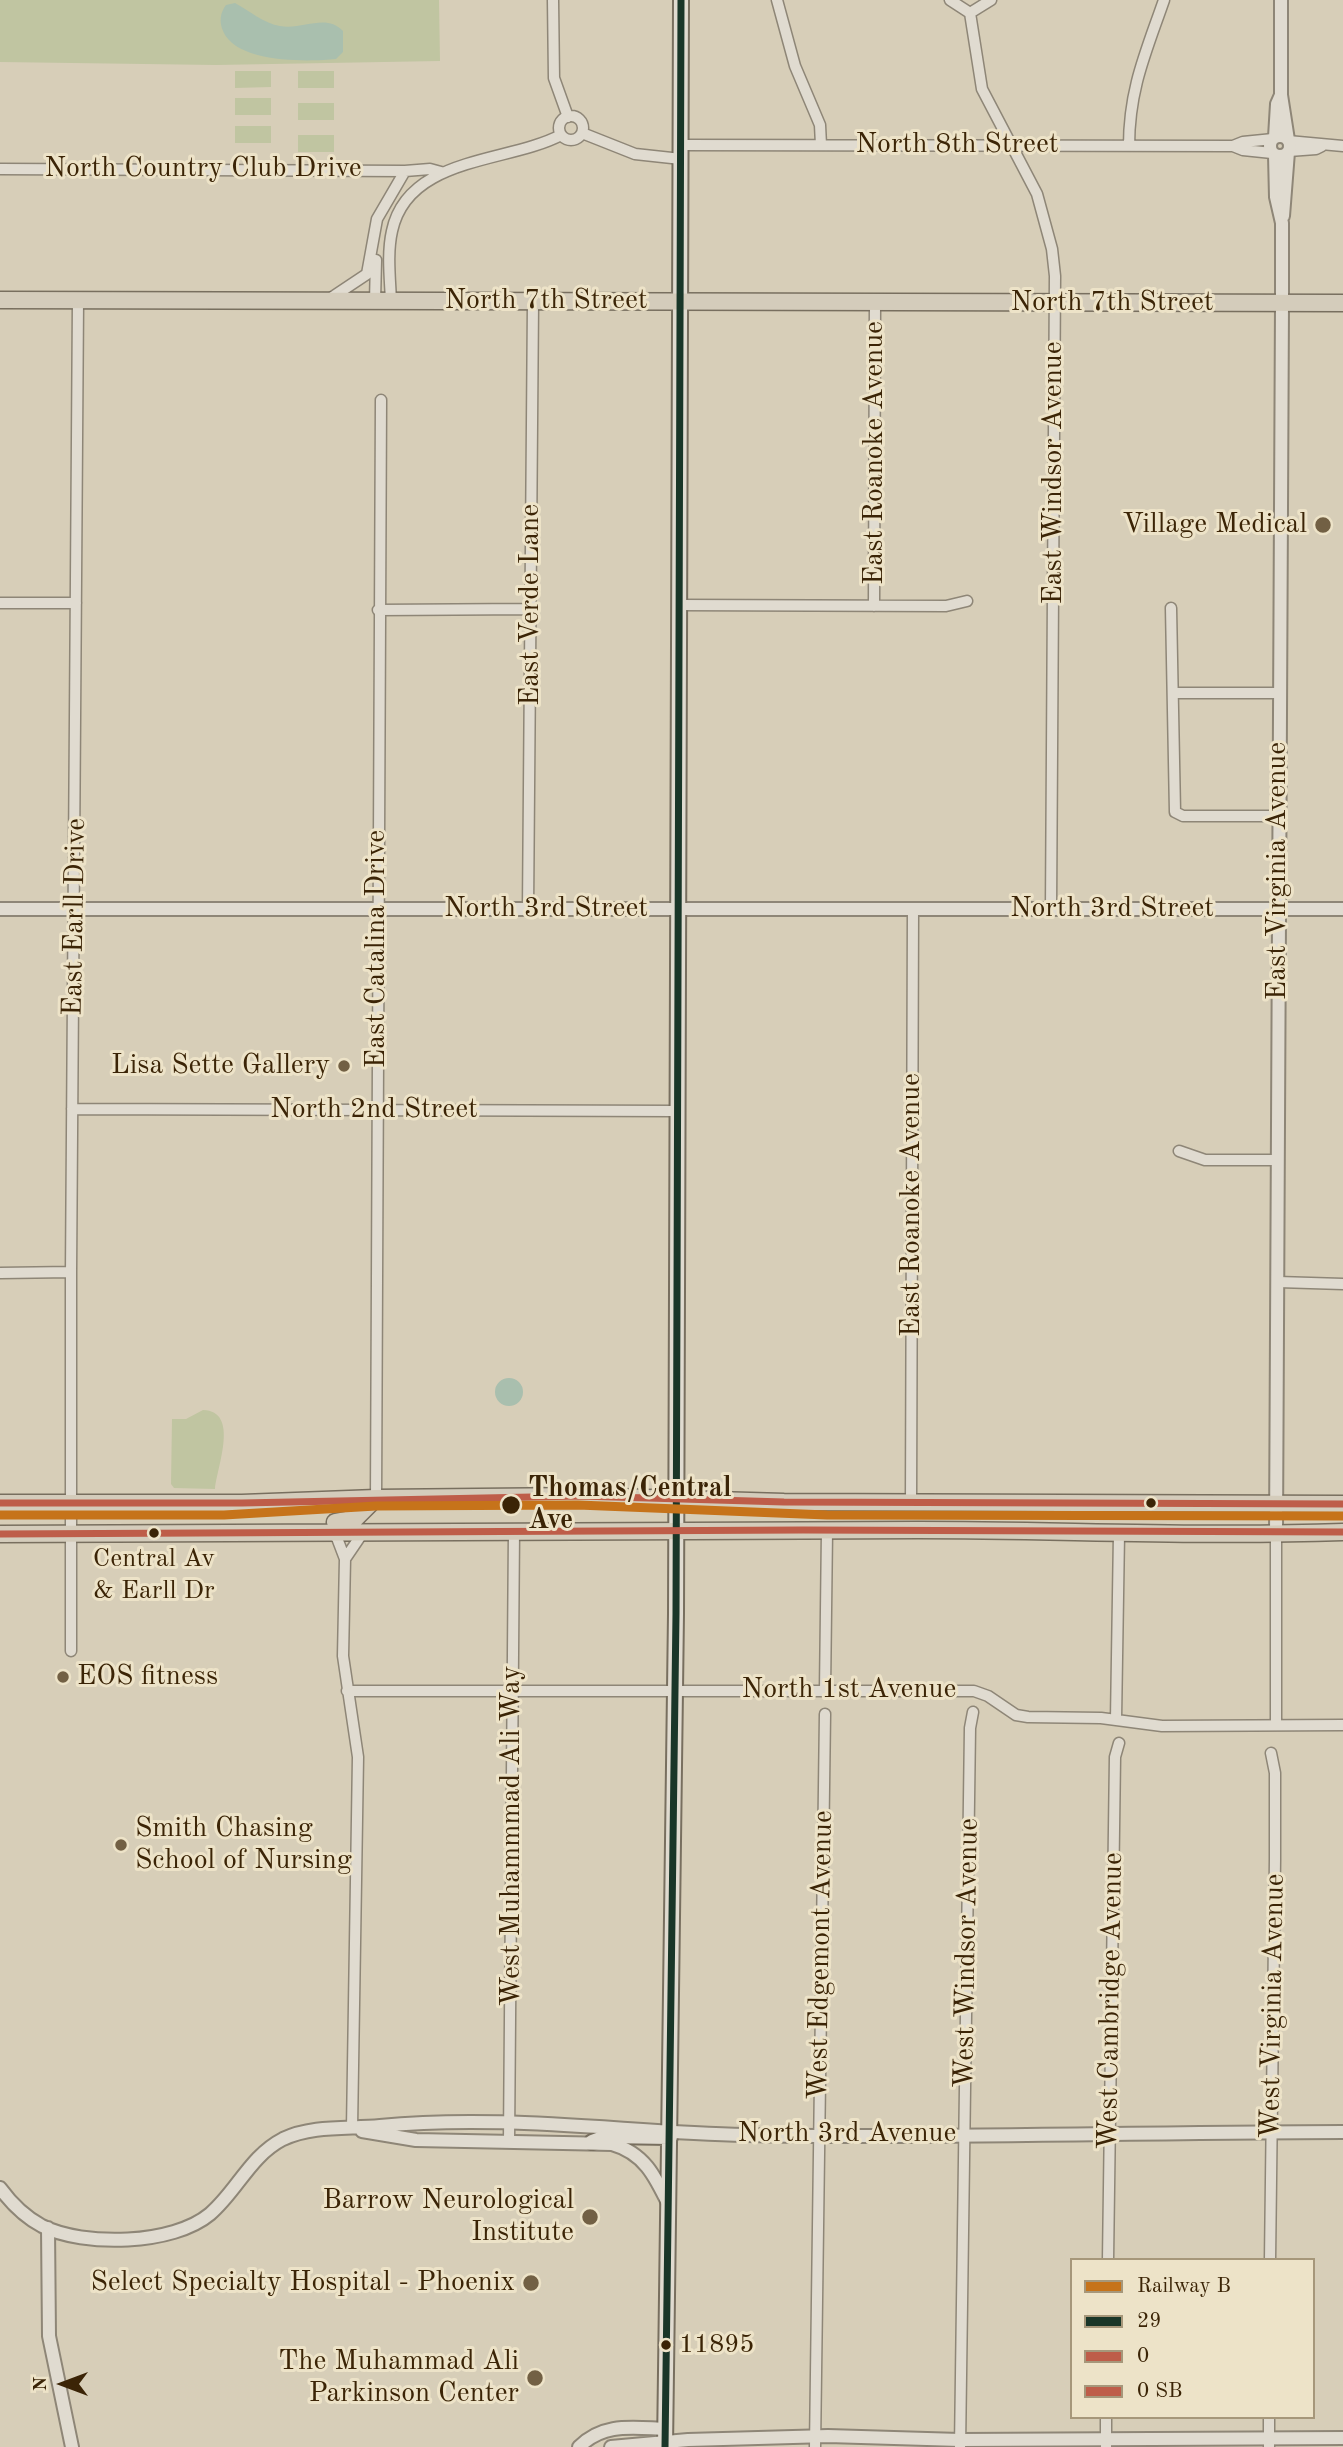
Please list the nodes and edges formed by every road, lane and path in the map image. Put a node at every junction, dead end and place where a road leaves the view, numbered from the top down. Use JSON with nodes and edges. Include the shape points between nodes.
{"nodes":[{"id":1,"x":554,"y":0,"type":"edge"},
{"id":2,"x":681,"y":0,"type":"edge"},
{"id":3,"x":777,"y":0,"type":"edge"},
{"id":4,"x":950,"y":0,"type":"edge"},
{"id":5,"x":991,"y":0,"type":"edge"},
{"id":6,"x":1164,"y":0,"type":"edge"},
{"id":7,"x":1281,"y":0,"type":"edge"},
{"id":8,"x":971,"y":13,"type":"junction"},
{"id":9,"x":1281,"y":95,"type":"junction"},
{"id":10,"x":568,"y":117,"type":"junction"},
{"id":11,"x":582,"y":133,"type":"junction"},
{"id":12,"x":561,"y":135,"type":"junction"},
{"id":13,"x":1274,"y":138,"type":"junction"},
{"id":14,"x":821,"y":145,"type":"junction"},
{"id":15,"x":1011,"y":145,"type":"junction"},
{"id":16,"x":1129,"y":146,"type":"junction"},
{"id":17,"x":1233,"y":146,"type":"junction"},
{"id":18,"x":1288,"y":146,"type":"junction"},
{"id":19,"x":1343,"y":146,"type":"edge"},
{"id":20,"x":681,"y":152,"type":"junction"},
{"id":21,"x":1273,"y":154,"type":"junction"},
{"id":22,"x":0,"y":169,"type":"edge"},
{"id":23,"x":405,"y":171,"type":"junction"},
{"id":24,"x":441,"y":172,"type":"junction"},
{"id":25,"x":398,"y":186,"type":"junction"},
{"id":26,"x":411,"y":196,"type":"junction"},
{"id":27,"x":379,"y":216,"type":"junction"},
{"id":28,"x":394,"y":222,"type":"junction"},
{"id":29,"x":1282,"y":223,"type":"junction"},
{"id":30,"x":373,"y":246,"type":"junction"},
{"id":31,"x":0,"y":300,"type":"edge"},
{"id":32,"x":78,"y":301,"type":"junction"},
{"id":33,"x":326,"y":301,"type":"junction"},
{"id":34,"x":383,"y":301,"type":"junction"},
{"id":35,"x":682,"y":301,"type":"junction"},
{"id":36,"x":875,"y":301,"type":"junction"},
{"id":37,"x":533,"y":302,"type":"junction"},
{"id":38,"x":1056,"y":303,"type":"junction"},
{"id":39,"x":1282,"y":303,"type":"junction"},
{"id":40,"x":1343,"y":303,"type":"edge"},
{"id":41,"x":381,"y":400,"type":"dead end"},
{"id":42,"x":967,"y":601,"type":"dead end"},
{"id":43,"x":0,"y":603,"type":"edge"},
{"id":44,"x":76,"y":603,"type":"junction"},
{"id":45,"x":679,"y":605,"type":"junction"},
{"id":46,"x":874,"y":606,"type":"junction"},
{"id":47,"x":1171,"y":608,"type":"dead end"},
{"id":48,"x":532,"y":609,"type":"junction"},
{"id":49,"x":378,"y":610,"type":"junction"},
{"id":50,"x":1173,"y":693,"type":"junction"},
{"id":51,"x":1279,"y":693,"type":"junction"},
{"id":52,"x":1278,"y":816,"type":"junction"},
{"id":53,"x":1051,"y":908,"type":"junction"},
{"id":54,"x":0,"y":909,"type":"edge"},
{"id":55,"x":76,"y":909,"type":"junction"},
{"id":56,"x":377,"y":909,"type":"junction"},
{"id":57,"x":528,"y":909,"type":"junction"},
{"id":58,"x":913,"y":909,"type":"junction"},
{"id":59,"x":1278,"y":909,"type":"junction"},
{"id":60,"x":1343,"y":909,"type":"edge"},
{"id":61,"x":678,"y":910,"type":"junction"},
{"id":62,"x":72,"y":1109,"type":"junction"},
{"id":63,"x":376,"y":1110,"type":"junction"},
{"id":64,"x":676,"y":1111,"type":"junction"},
{"id":65,"x":1179,"y":1151,"type":"dead end"},
{"id":66,"x":1278,"y":1160,"type":"junction"},
{"id":67,"x":71,"y":1272,"type":"junction"},
{"id":68,"x":0,"y":1273,"type":"edge"},
{"id":69,"x":1278,"y":1282,"type":"junction"},
{"id":70,"x":1343,"y":1284,"type":"edge"},
{"id":71,"x":376,"y":1497,"type":"junction"},
{"id":72,"x":676,"y":1502,"type":"junction"},
{"id":73,"x":911,"y":1502,"type":"junction"},
{"id":74,"x":0,"y":1503,"type":"edge"},
{"id":75,"x":71,"y":1503,"type":"junction"},
{"id":76,"x":1343,"y":1504,"type":"edge"},
{"id":77,"x":1276,"y":1519,"type":"junction"},
{"id":78,"x":322,"y":1530,"type":"junction"},
{"id":79,"x":365,"y":1530,"type":"junction"},
{"id":80,"x":676,"y":1530,"type":"junction"},
{"id":81,"x":514,"y":1531,"type":"junction"},
{"id":82,"x":827,"y":1531,"type":"junction"},
{"id":83,"x":286,"y":1532,"type":"junction"},
{"id":84,"x":1343,"y":1532,"type":"edge"},
{"id":85,"x":71,"y":1533,"type":"junction"},
{"id":86,"x":0,"y":1534,"type":"edge"},
{"id":87,"x":1119,"y":1534,"type":"junction"},
{"id":88,"x":345,"y":1559,"type":"junction"},
{"id":89,"x":71,"y":1651,"type":"dead end"},
{"id":90,"x":513,"y":1689,"type":"junction"},
{"id":91,"x":675,"y":1690,"type":"junction"},
{"id":92,"x":825,"y":1690,"type":"junction"},
{"id":93,"x":347,"y":1691,"type":"junction"},
{"id":94,"x":973,"y":1712,"type":"dead end"},
{"id":95,"x":825,"y":1714,"type":"dead end"},
{"id":96,"x":1116,"y":1719,"type":"junction"},
{"id":97,"x":1276,"y":1724,"type":"junction"},
{"id":98,"x":1343,"y":1725,"type":"edge"},
{"id":99,"x":1119,"y":1743,"type":"dead end"},
{"id":100,"x":1271,"y":1753,"type":"dead end"},
{"id":101,"x":509,"y":2121,"type":"junction"},
{"id":102,"x":352,"y":2128,"type":"junction"},
{"id":103,"x":1271,"y":2132,"type":"junction"},
{"id":104,"x":1343,"y":2132,"type":"edge"},
{"id":105,"x":964,"y":2133,"type":"junction"},
{"id":106,"x":1109,"y":2133,"type":"junction"},
{"id":107,"x":670,"y":2134,"type":"junction"},
{"id":108,"x":818,"y":2135,"type":"junction"},
{"id":109,"x":509,"y":2141,"type":"junction"},
{"id":110,"x":592,"y":2142,"type":"junction"},
{"id":111,"x":0,"y":2189,"type":"edge"},
{"id":112,"x":669,"y":2205,"type":"junction"},
{"id":113,"x":48,"y":2228,"type":"junction"},
{"id":114,"x":1108,"y":2258,"type":"edge"},
{"id":115,"x":1270,"y":2258,"type":"edge"},
{"id":116,"x":1106,"y":2419,"type":"edge"},
{"id":117,"x":1269,"y":2419,"type":"edge"},
{"id":118,"x":1343,"y":2438,"type":"edge"},
{"id":119,"x":665,"y":2440,"type":"edge"},
{"id":120,"x":815,"y":2442,"type":"edge"},
{"id":121,"x":1269,"y":2443,"type":"edge"},
{"id":122,"x":960,"y":2444,"type":"edge"},
{"id":123,"x":1106,"y":2444,"type":"edge"},
{"id":124,"x":72,"y":2447,"type":"edge"},
{"id":125,"x":579,"y":2447,"type":"edge"},
{"id":126,"x":611,"y":2447,"type":"edge"}],
"edges":[{"from":1,"to":10,"type":"street","via":[[554,78]]},
{"from":2,"to":20,"type":"main road"},
{"from":3,"to":14,"type":"street","via":[[795,66],[820,125]]},
{"from":4,"to":8,"type":"street"},
{"from":5,"to":8,"type":"street"},
{"from":6,"to":16,"type":"street","via":[[1137,71]]},
{"from":7,"to":9,"type":"street","name":"East Virginia Avenue"},
{"from":8,"to":15,"type":"street","name":"East Windsor Avenue","via":[[982,89]]},
{"from":9,"to":13,"type":"street","name":"East Virginia Avenue"},
{"from":9,"to":18,"type":"street","name":"East Virginia Avenue"},
{"from":10,"to":11,"type":"street","via":[[580,120]]},
{"from":10,"to":12,"type":"street","via":[[560,124]]},
{"from":11,"to":12,"type":"street","via":[[570,140]]},
{"from":11,"to":20,"type":"street","name":"North 8th Street","via":[[635,154]]},
{"from":12,"to":24,"type":"street","name":"North Country Club Drive","via":[[545,144]]},
{"from":13,"to":17,"type":"street","name":"North 8th Street"},
{"from":13,"to":18,"type":"street","via":[[1283,136]]},
{"from":13,"to":21,"type":"street"},
{"from":14,"to":15,"type":"street","name":"North 8th Street"},
{"from":14,"to":20,"type":"street","name":"North 8th Street"},
{"from":15,"to":16,"type":"street","name":"North 8th Street"},
{"from":15,"to":38,"type":"street","name":"East Windsor Avenue","via":[[1042,209],[1052,249]]},
{"from":16,"to":17,"type":"street","name":"North 8th Street"},
{"from":17,"to":21,"type":"street","name":"North 8th Street"},
{"from":18,"to":19,"type":"street"},
{"from":18,"to":21,"type":"street","via":[[1284,156]]},
{"from":18,"to":29,"type":"street","name":"East Virginia Avenue"},
{"from":20,"to":35,"type":"main road"},
{"from":21,"to":29,"type":"street","name":"East Virginia Avenue"},
{"from":22,"to":23,"type":"street","name":"North Country Club Drive"},
{"from":23,"to":24,"type":"street","name":"North Country Club Drive"},
{"from":23,"to":25,"type":"street","name":"North Country Club Drive"},
{"from":24,"to":26,"type":"street","name":"North Country Club Drive"},
{"from":25,"to":26,"type":"street","name":"North Country Club Drive"},
{"from":25,"to":27,"type":"street","name":"North Country Club Drive"},
{"from":26,"to":28,"type":"street","name":"North Country Club Drive"},
{"from":27,"to":28,"type":"street"},
{"from":27,"to":30,"type":"street","name":"North Country Club Drive"},
{"from":28,"to":34,"type":"street","name":"North Country Club Drive"},
{"from":29,"to":39,"type":"street","name":"East Virginia Avenue"},
{"from":30,"to":33,"type":"street","name":"North Country Club Drive","via":[[364,278]]},
{"from":30,"to":34,"type":"street","name":"North Country Club Drive"},
{"from":31,"to":32,"type":"main road","name":"North 7th Street"},
{"from":32,"to":33,"type":"main road","name":"North 7th Street"},
{"from":32,"to":44,"type":"street","name":"East Earll Drive"},
{"from":33,"to":34,"type":"main road","name":"North 7th Street"},
{"from":34,"to":37,"type":"main road","name":"North 7th Street"},
{"from":35,"to":36,"type":"main road","name":"North 7th Street"},
{"from":35,"to":37,"type":"main road","name":"North 7th Street"},
{"from":35,"to":45,"type":"main road"},
{"from":36,"to":38,"type":"main road","name":"North 7th Street"},
{"from":36,"to":46,"type":"street","name":"East Roanoke Avenue"},
{"from":37,"to":48,"type":"street","name":"East Verde Lane"},
{"from":38,"to":39,"type":"main road","name":"North 7th Street"},
{"from":38,"to":53,"type":"street","name":"East Windsor Avenue"},
{"from":39,"to":40,"type":"main road","name":"North 7th Street"},
{"from":39,"to":51,"type":"street","name":"East Virginia Avenue"},
{"from":41,"to":49,"type":"street","name":"East Catalina Drive"},
{"from":42,"to":46,"type":"street","via":[[951,606]]},
{"from":43,"to":44,"type":"street"},
{"from":44,"to":55,"type":"street","name":"East Earll Drive"},
{"from":45,"to":46,"type":"street"},
{"from":45,"to":61,"type":"main road"},
{"from":47,"to":50,"type":"street"},
{"from":48,"to":49,"type":"street"},
{"from":48,"to":57,"type":"street","name":"East Verde Lane"},
{"from":49,"to":56,"type":"street","name":"East Catalina Drive"},
{"from":50,"to":51,"type":"street"},
{"from":50,"to":52,"type":"street","via":[[1175,812],[1183,816]]},
{"from":51,"to":52,"type":"street","name":"East Virginia Avenue"},
{"from":52,"to":59,"type":"street","name":"East Virginia Avenue"},
{"from":53,"to":58,"type":"street","name":"North 3rd Street"},
{"from":53,"to":59,"type":"street","name":"North 3rd Street"},
{"from":54,"to":55,"type":"street","name":"North 3rd Street"},
{"from":55,"to":56,"type":"street","name":"North 3rd Street"},
{"from":55,"to":62,"type":"street","name":"East Earll Drive"},
{"from":56,"to":57,"type":"street","name":"North 3rd Street"},
{"from":56,"to":63,"type":"street","name":"East Catalina Drive"},
{"from":57,"to":61,"type":"street","name":"North 3rd Street"},
{"from":58,"to":61,"type":"street","name":"North 3rd Street"},
{"from":58,"to":73,"type":"street","name":"East Roanoke Avenue"},
{"from":59,"to":60,"type":"street","name":"North 3rd Street"},
{"from":59,"to":66,"type":"street","name":"East Virginia Avenue"},
{"from":61,"to":64,"type":"main road"},
{"from":62,"to":63,"type":"street","name":"North 2nd Street"},
{"from":62,"to":67,"type":"street","name":"East Earll Drive"},
{"from":63,"to":64,"type":"street","name":"North 2nd Street"},
{"from":63,"to":71,"type":"street","name":"East Catalina Drive"},
{"from":64,"to":72,"type":"main road"},
{"from":65,"to":66,"type":"street","via":[[1205,1160]]},
{"from":66,"to":69,"type":"street","name":"East Virginia Avenue"},
{"from":67,"to":68,"type":"street"},
{"from":67,"to":75,"type":"street","name":"East Earll Drive"},
{"from":69,"to":70,"type":"street"},
{"from":69,"to":77,"type":"street","name":"East Virginia Avenue"},
{"from":71,"to":72,"type":"main road"},
{"from":71,"to":75,"type":"main road"},
{"from":71,"to":83,"type":"main road","via":[[352,1521],[301,1523]]},
{"from":72,"to":73,"type":"main road"},
{"from":72,"to":80,"type":"main road"},
{"from":73,"to":77,"type":"main road"},
{"from":74,"to":75,"type":"main road"},
{"from":75,"to":85,"type":"street","name":"East Earll Drive"},
{"from":76,"to":77,"type":"main road"},
{"from":77,"to":84,"type":"main road"},
{"from":77,"to":87,"type":"main road"},
{"from":77,"to":97,"type":"street"},
{"from":78,"to":79,"type":"main road"},
{"from":78,"to":83,"type":"main road"},
{"from":78,"to":88,"type":"street","via":[[337,1538]]},
{"from":79,"to":81,"type":"main road"},
{"from":79,"to":88,"type":"street"},
{"from":80,"to":81,"type":"main road"},
{"from":80,"to":82,"type":"main road"},
{"from":80,"to":91,"type":"main road"},
{"from":81,"to":90,"type":"street","name":"West Muhammmad Ali Way"},
{"from":82,"to":87,"type":"main road"},
{"from":82,"to":92,"type":"street"},
{"from":83,"to":85,"type":"main road"},
{"from":85,"to":86,"type":"main road"},
{"from":85,"to":89,"type":"street","name":"East Earll Drive"},
{"from":87,"to":96,"type":"street"},
{"from":88,"to":93,"type":"street"},
{"from":90,"to":91,"type":"street","name":"North 1st Avenue"},
{"from":90,"to":93,"type":"street","name":"North 1st Avenue"},
{"from":90,"to":101,"type":"street","name":"West Muhammmad Ali Way"},
{"from":91,"to":92,"type":"street","name":"North 1st Avenue"},
{"from":91,"to":107,"type":"main road"},
{"from":92,"to":96,"type":"street","name":"North 1st Avenue","via":[[974,1691],[1016,1715]]},
{"from":93,"to":102,"type":"street","via":[[358,1757]]},
{"from":94,"to":105,"type":"street","name":"West Windsor Avenue"},
{"from":95,"to":108,"type":"street","name":"West Edgemont Avenue"},
{"from":96,"to":97,"type":"street","name":"North 1st Avenue","via":[[1152,1725]]},
{"from":97,"to":98,"type":"street","name":"North 1st Avenue"},
{"from":99,"to":106,"type":"street","name":"West Cambridge Avenue","via":[[1114,1770]]},
{"from":100,"to":103,"type":"street","name":"West Virginia Avenue","via":[[1275,1773]]},
{"from":101,"to":102,"type":"street","name":"North 3rd Avenue"},
{"from":101,"to":107,"type":"street","name":"North 3rd Avenue"},
{"from":101,"to":109,"type":"street","name":"West Muhammmad Ali Way"},
{"from":102,"to":109,"type":"street","name":"North 3rd Avenue","via":[[416,2140]]},
{"from":102,"to":113,"type":"street","name":"North 3rd Avenue","via":[[321,2129],[284,2138],[251,2164],[210,2214],[183,2231],[153,2237],[87,2238]]},
{"from":103,"to":104,"type":"street","name":"North 3rd Avenue"},
{"from":103,"to":106,"type":"street","name":"North 3rd Avenue"},
{"from":103,"to":115,"type":"street","name":"West Virginia Avenue"},
{"from":105,"to":106,"type":"street","name":"North 3rd Avenue"},
{"from":105,"to":108,"type":"street","name":"North 3rd Avenue"},
{"from":105,"to":122,"type":"street","name":"West Windsor Avenue"},
{"from":106,"to":114,"type":"street","name":"West Cambridge Avenue"},
{"from":107,"to":108,"type":"street","name":"North 3rd Avenue"},
{"from":107,"to":110,"type":"main road","via":[[608,2136]]},
{"from":107,"to":112,"type":"main road"},
{"from":108,"to":120,"type":"street","name":"West Edgemont Avenue"},
{"from":109,"to":110,"type":"street","name":"North 3rd Avenue"},
{"from":110,"to":112,"type":"street","name":"North 3rd Avenue","via":[[636,2153]]},
{"from":111,"to":113,"type":"street","name":"North 3rd Avenue","via":[[17,2208]]},
{"from":112,"to":119,"type":"main road"},
{"from":113,"to":124,"type":"street","via":[[49,2336]]},
{"from":116,"to":123,"type":"street"},
{"from":117,"to":121,"type":"street"},
{"from":118,"to":121,"type":"street"},
{"from":119,"to":120,"type":"street"},
{"from":119,"to":125,"type":"street","via":[[606,2429]]},
{"from":119,"to":126,"type":"street"},
{"from":120,"to":122,"type":"street"},
{"from":121,"to":123,"type":"street"},
{"from":122,"to":123,"type":"street"}]}
